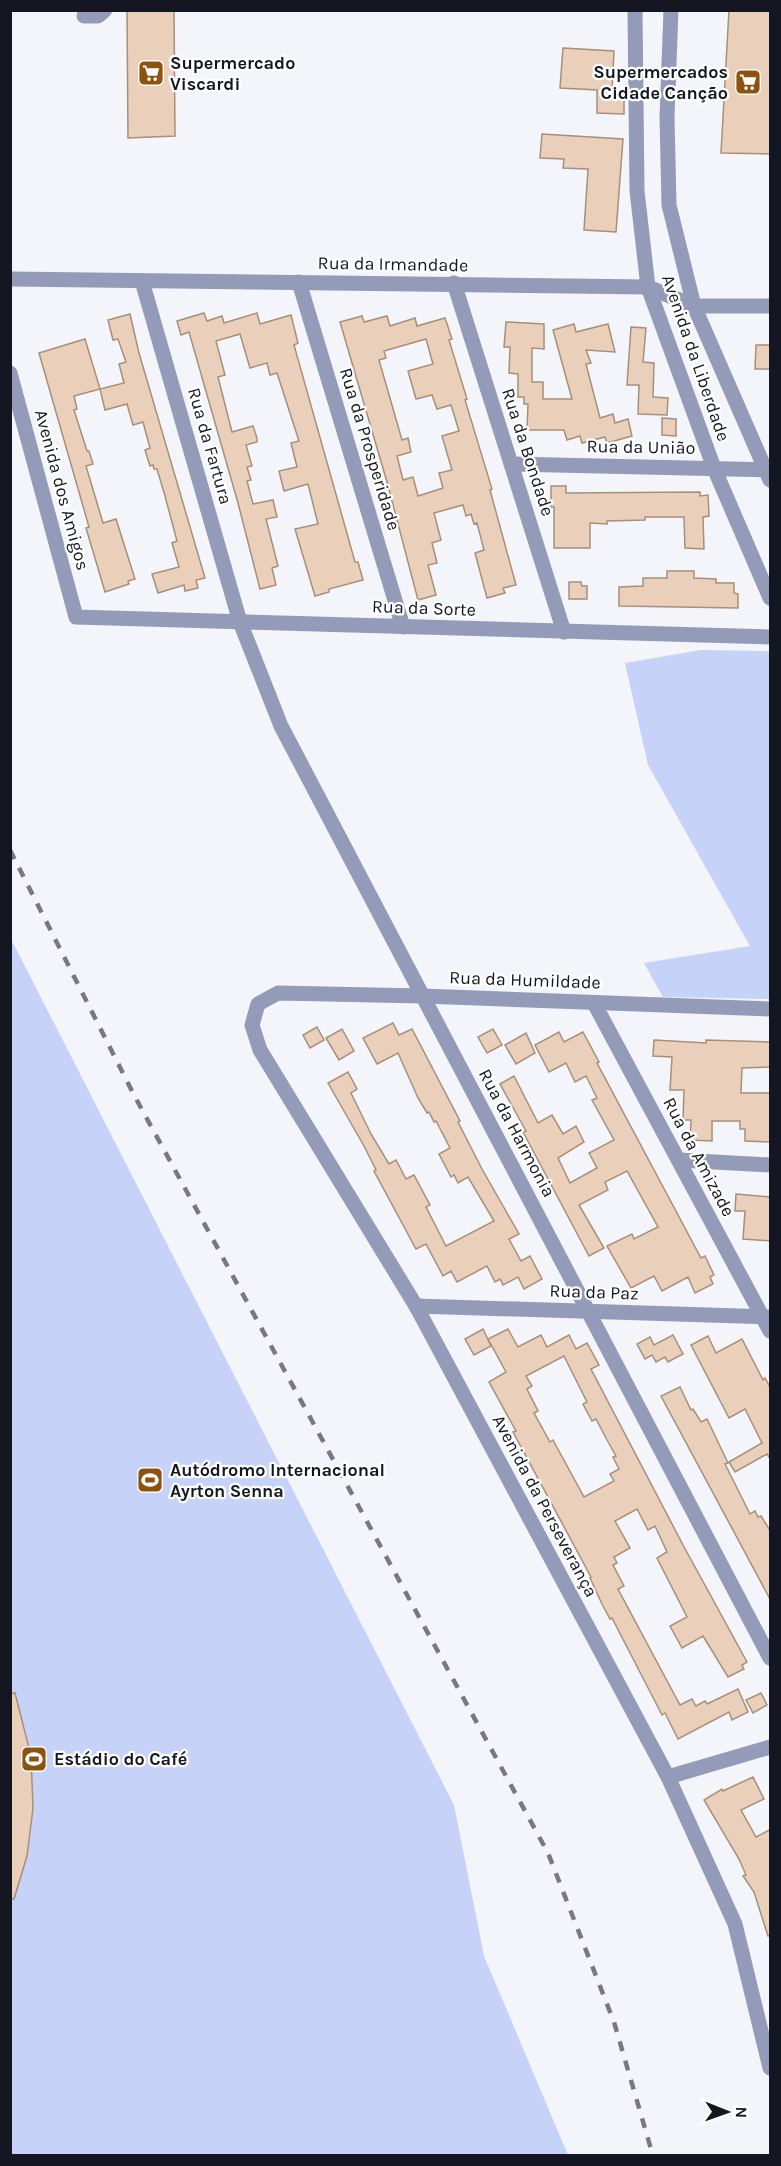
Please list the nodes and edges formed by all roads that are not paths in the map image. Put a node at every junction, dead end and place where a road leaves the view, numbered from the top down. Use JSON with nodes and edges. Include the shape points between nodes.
{"nodes":[{"id":1,"x":105,"y":10,"type":"edge"},
{"id":2,"x":635,"y":10,"type":"edge"},
{"id":3,"x":671,"y":10,"type":"edge"},
{"id":4,"x":84,"y":16,"type":"dead end"},
{"id":5,"x":10,"y":279,"type":"edge"},
{"id":6,"x":142,"y":280,"type":"junction"},
{"id":7,"x":299,"y":282,"type":"junction"},
{"id":8,"x":454,"y":284,"type":"junction"},
{"id":9,"x":648,"y":287,"type":"junction"},
{"id":10,"x":694,"y":306,"type":"junction"},
{"id":11,"x":771,"y":306,"type":"edge"},
{"id":12,"x":10,"y":373,"type":"edge"},
{"id":13,"x":511,"y":464,"type":"junction"},
{"id":14,"x":714,"y":468,"type":"junction"},
{"id":15,"x":769,"y":473,"type":"edge"},
{"id":16,"x":771,"y":598,"type":"edge"},
{"id":17,"x":76,"y":617,"type":"joint"},
{"id":18,"x":240,"y":622,"type":"junction"},
{"id":19,"x":403,"y":627,"type":"junction"},
{"id":20,"x":564,"y":632,"type":"junction"},
{"id":21,"x":771,"y":637,"type":"edge"},
{"id":22,"x":278,"y":993,"type":"joint"},
{"id":23,"x":422,"y":996,"type":"junction"},
{"id":24,"x":594,"y":1003,"type":"junction"},
{"id":25,"x":771,"y":1009,"type":"edge"},
{"id":26,"x":679,"y":1160,"type":"junction"},
{"id":27,"x":771,"y":1165,"type":"edge"},
{"id":28,"x":416,"y":1306,"type":"junction"},
{"id":29,"x":589,"y":1311,"type":"junction"},
{"id":30,"x":767,"y":1317,"type":"edge"},
{"id":31,"x":771,"y":1331,"type":"edge"},
{"id":32,"x":771,"y":1658,"type":"edge"},
{"id":33,"x":771,"y":1747,"type":"edge"},
{"id":34,"x":668,"y":1778,"type":"junction"},
{"id":35,"x":770,"y":2066,"type":"edge"}],
"edges":[{"from":1,"to":4,"type":"street","via":[[98,16]]},
{"from":2,"to":9,"type":"street","name":"Avenida da Liberdade","via":[[638,190]]},
{"from":3,"to":10,"type":"street","name":"Avenida da Liberdade","via":[[666,117],[669,205]]},
{"from":5,"to":6,"type":"street","name":"Rua da Irmandade"},
{"from":6,"to":7,"type":"street","name":"Rua da Irmandade"},
{"from":6,"to":18,"type":"street","name":"Rua da Fartura"},
{"from":7,"to":8,"type":"street","name":"Rua da Irmandade"},
{"from":7,"to":19,"type":"street","name":"Rua da Prosperidade"},
{"from":8,"to":9,"type":"street","name":"Rua da Irmandade"},
{"from":8,"to":13,"type":"street","name":"Rua da Bondade"},
{"from":9,"to":10,"type":"street","name":"Rua da Irmandade"},
{"from":9,"to":14,"type":"street","name":"Avenida da Liberdade"},
{"from":10,"to":11,"type":"street","name":"Rua da Irmandade"},
{"from":10,"to":15,"type":"street","name":"Avenida da Liberdade"},
{"from":12,"to":17,"type":"street","name":"Avenida dos Amigos"},
{"from":13,"to":14,"type":"street","name":"Rua da União"},
{"from":13,"to":20,"type":"street","name":"Rua da Bondade"},
{"from":14,"to":15,"type":"street","name":"Rua da União"},
{"from":14,"to":16,"type":"street","name":"Avenida da Liberdade"},
{"from":17,"to":18,"type":"street","name":"Rua da Sorte"},
{"from":18,"to":19,"type":"street","name":"Rua da Sorte"},
{"from":18,"to":23,"type":"street","name":"Rua da Harmonia","via":[[281,726]]},
{"from":19,"to":20,"type":"street","name":"Rua da Sorte"},
{"from":20,"to":21,"type":"street","name":"Rua da Sorte"},
{"from":22,"to":23,"type":"street","name":"Rua da Humildade"},
{"from":22,"to":28,"type":"street","name":"Avenida da Perseverança","via":[[258,1004],[252,1025],[260,1050]]},
{"from":23,"to":24,"type":"street","name":"Rua da Humildade"},
{"from":23,"to":29,"type":"street","name":"Rua da Harmonia"},
{"from":24,"to":25,"type":"street","name":"Rua da Humildade"},
{"from":24,"to":26,"type":"street","name":"Rua da Amizade"},
{"from":26,"to":27,"type":"street"},
{"from":26,"to":30,"type":"street","name":"Rua da Amizade"},
{"from":28,"to":29,"type":"street","name":"Rua da Paz"},
{"from":28,"to":34,"type":"street","name":"Avenida da Perseverança"},
{"from":29,"to":30,"type":"street","name":"Rua da Paz"},
{"from":29,"to":32,"type":"street","name":"Rua da Harmonia"},
{"from":30,"to":31,"type":"street","name":"Rua da Amizade"},
{"from":33,"to":34,"type":"street"},
{"from":34,"to":35,"type":"street","name":"Avenida da Perseverança","via":[[735,1924]]}]}
